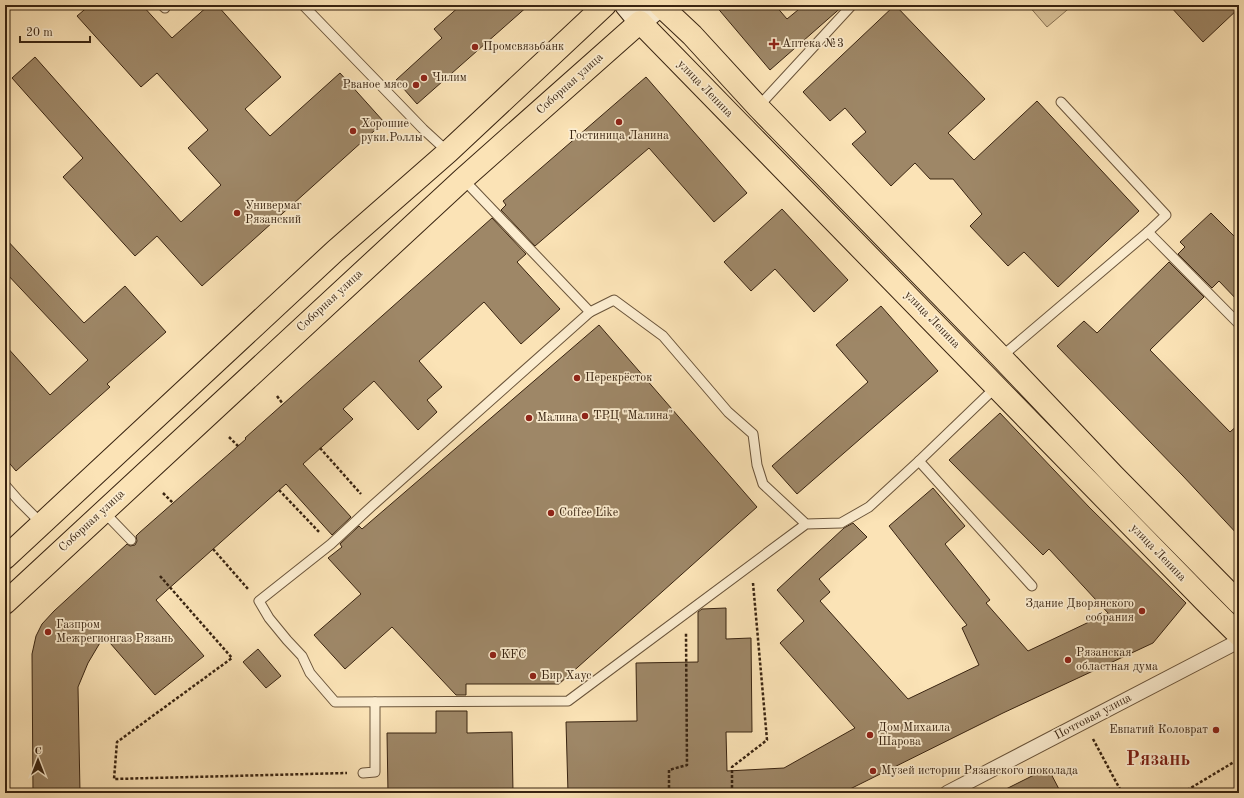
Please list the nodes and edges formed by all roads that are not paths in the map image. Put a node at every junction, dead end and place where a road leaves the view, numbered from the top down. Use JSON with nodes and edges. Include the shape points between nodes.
{"nodes":[{"id":1,"x":304,"y":5,"type":"edge"},
{"id":2,"x":605,"y":5,"type":"edge"},
{"id":3,"x":626,"y":5,"type":"edge"},
{"id":4,"x":660,"y":5,"type":"edge"},
{"id":5,"x":852,"y":5,"type":"edge"},
{"id":6,"x":640,"y":22,"type":"junction"},
{"id":7,"x":1061,"y":102,"type":"dead end"},
{"id":8,"x":758,"y":107,"type":"junction"},
{"id":9,"x":448,"y":152,"type":"junction"},
{"id":10,"x":463,"y":179,"type":"junction"},
{"id":11,"x":1148,"y":232,"type":"junction"},
{"id":12,"x":590,"y":312,"type":"junction"},
{"id":13,"x":1239,"y":324,"type":"edge"},
{"id":14,"x":1001,"y":357,"type":"junction"},
{"id":15,"x":996,"y":386,"type":"junction"},
{"id":16,"x":919,"y":461,"type":"junction"},
{"id":17,"x":5,"y":485,"type":"edge"},
{"id":18,"x":103,"y":511,"type":"junction"},
{"id":19,"x":42,"y":524,"type":"junction"},
{"id":20,"x":806,"y":524,"type":"junction"},
{"id":21,"x":131,"y":540,"type":"dead end"},
{"id":22,"x":5,"y":558,"type":"edge"},
{"id":23,"x":1032,"y":586,"type":"dead end"},
{"id":24,"x":5,"y":603,"type":"edge"},
{"id":25,"x":1239,"y":603,"type":"edge"},
{"id":26,"x":1239,"y":635,"type":"edge"},
{"id":27,"x":1239,"y":640,"type":"edge"},
{"id":28,"x":375,"y":702,"type":"junction"},
{"id":29,"x":364,"y":773,"type":"road end"},
{"id":30,"x":947,"y":793,"type":"edge"}],
"edges":[{"from":1,"to":9,"type":"lane"},
{"from":2,"to":9,"type":"main road"},
{"from":3,"to":6,"type":"main road","name":"улица Ленина"},
{"from":4,"to":6,"type":"main road","name":"Соборная улица"},
{"from":4,"to":8,"type":"main road","name":"улица Ленина","via":[[692,35]]},
{"from":5,"to":8,"type":"lane"},
{"from":6,"to":10,"type":"main road","name":"Соборная улица"},
{"from":6,"to":15,"type":"main road","name":"улица Ленина"},
{"from":7,"to":11,"type":"lane","via":[[1166,215]]},
{"from":8,"to":14,"type":"main road","name":"улица Ленина"},
{"from":9,"to":19,"type":"main road","via":[[335,251]]},
{"from":10,"to":12,"type":"lane"},
{"from":10,"to":18,"type":"main road","name":"Соборная улица"},
{"from":11,"to":13,"type":"lane"},
{"from":11,"to":14,"type":"lane"},
{"from":12,"to":20,"type":"lane","via":[[614,300],[663,336],[728,412],[753,434],[757,465],[763,484]]},
{"from":12,"to":28,"type":"lane","via":[[331,544],[259,601],[282,635],[302,656],[310,673],[335,702]]},
{"from":14,"to":25,"type":"main road","name":"улица Ленина"},
{"from":15,"to":16,"type":"lane"},
{"from":15,"to":26,"type":"main road","name":"улица Ленина"},
{"from":16,"to":20,"type":"lane","via":[[869,506],[841,523]]},
{"from":16,"to":23,"type":"lane"},
{"from":17,"to":19,"type":"lane"},
{"from":18,"to":21,"type":"lane"},
{"from":18,"to":24,"type":"main road","name":"Соборная улица"},
{"from":19,"to":22,"type":"main road"},
{"from":20,"to":28,"type":"lane","via":[[568,701]]},
{"from":27,"to":30,"type":"street","name":"Почтовая улица"},
{"from":28,"to":29,"type":"lane","via":[[375,772]]}]}
